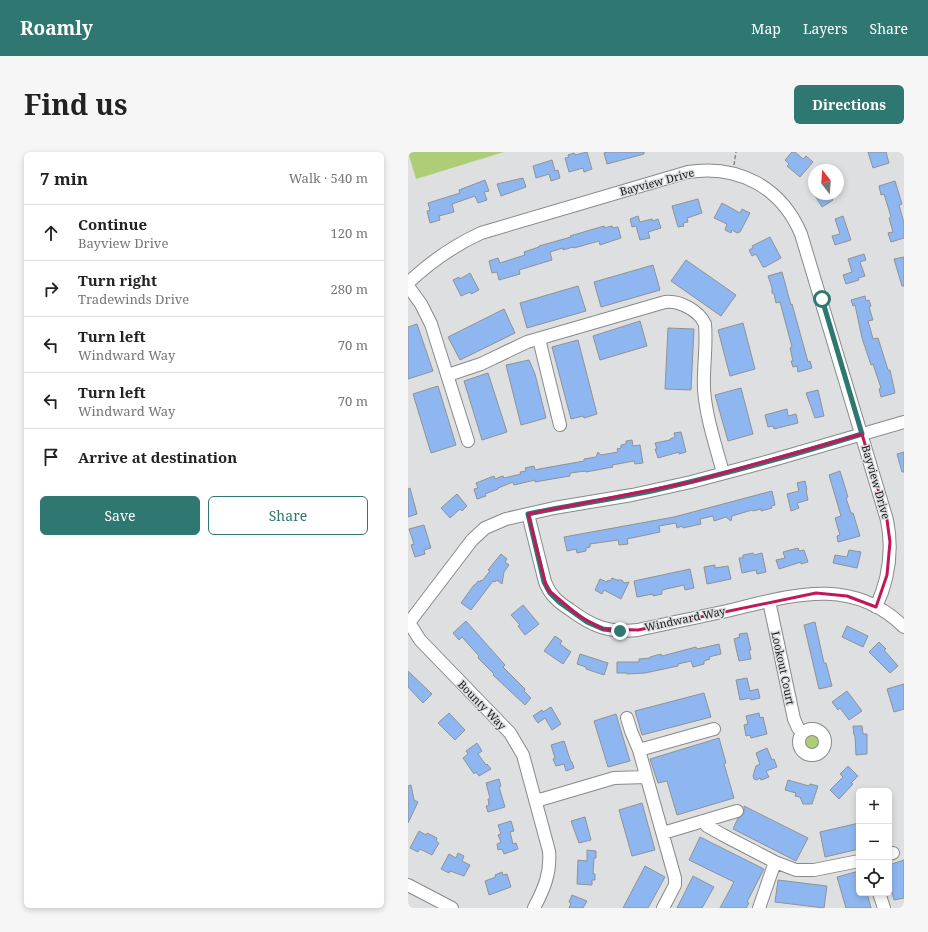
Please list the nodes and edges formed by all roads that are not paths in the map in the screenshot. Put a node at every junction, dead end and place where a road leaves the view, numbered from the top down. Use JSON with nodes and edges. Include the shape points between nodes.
{"nodes":[{"id":1,"x":408,"y":284,"type":"edge"},
{"id":2,"x":539,"y":339,"type":"junction"},
{"id":3,"x":448,"y":375,"type":"junction"},
{"id":4,"x":904,"y":422,"type":"edge"},
{"id":5,"x":560,"y":424,"type":"dead end"},
{"id":6,"x":862,"y":434,"type":"junction"},
{"id":7,"x":468,"y":441,"type":"dead end"},
{"id":8,"x":723,"y":473,"type":"junction"},
{"id":9,"x":528,"y":514,"type":"junction"},
{"id":10,"x":768,"y":601,"type":"junction"},
{"id":11,"x":876,"y":607,"type":"junction"},
{"id":12,"x":408,"y":623,"type":"edge"},
{"id":13,"x":904,"y":627,"type":"edge"},
{"id":14,"x":627,"y":718,"type":"dead end"},
{"id":15,"x":714,"y":729,"type":"dead end"},
{"id":16,"x":803,"y":733,"type":"dead end"},
{"id":17,"x":639,"y":750,"type":"junction"},
{"id":18,"x":646,"y":777,"type":"junction"},
{"id":19,"x":536,"y":801,"type":"junction"},
{"id":20,"x":737,"y":811,"type":"dead end"},
{"id":21,"x":702,"y":822,"type":"junction"},
{"id":22,"x":663,"y":833,"type":"junction"},
{"id":23,"x":775,"y":862,"type":"junction"},
{"id":24,"x":856,"y":862,"type":"edge"},
{"id":25,"x":408,"y":885,"type":"edge"},
{"id":26,"x":880,"y":896,"type":"edge"},
{"id":27,"x":452,"y":908,"type":"edge"},
{"id":28,"x":534,"y":908,"type":"edge"},
{"id":29,"x":663,"y":908,"type":"edge"},
{"id":30,"x":760,"y":908,"type":"edge"},
{"id":31,"x":884,"y":908,"type":"edge"}],
"edges":[{"from":1,"to":3,"type":"street","via":[[430,322]]},
{"from":1,"to":6,"type":"street","name":"Bayview Drive","via":[[450,249],[485,232],[688,172],[733,172],[771,192],[798,226]]},
{"from":2,"to":3,"type":"street"},
{"from":2,"to":5,"type":"street"},
{"from":2,"to":8,"type":"street","via":[[665,302],[678,302],[697,314],[703,320],[705,329],[705,401]]},
{"from":3,"to":7,"type":"street"},
{"from":4,"to":6,"type":"street"},
{"from":6,"to":8,"type":"street"},
{"from":6,"to":11,"type":"street","name":"Bayview Drive","via":[[887,520],[890,542],[887,575]]},
{"from":8,"to":9,"type":"street","via":[[655,490]]},
{"from":9,"to":10,"type":"street","name":"Windward Way","via":[[544,582],[549,591],[559,602],[603,629],[638,630]]},
{"from":9,"to":12,"type":"street","via":[[501,521],[485,528],[476,536]]},
{"from":10,"to":11,"type":"street","name":"Windward Way","via":[[826,593],[857,598]]},
{"from":10,"to":16,"type":"street","name":"Lookout Court","via":[[794,719]]},
{"from":11,"to":13,"type":"street","name":"Windward Way"},
{"from":12,"to":19,"type":"street","name":"Bounty Way","via":[[420,640],[514,738],[523,755]]},
{"from":14,"to":17,"type":"street"},
{"from":15,"to":17,"type":"street"},
{"from":17,"to":18,"type":"street"},
{"from":18,"to":19,"type":"street","via":[[614,778]]},
{"from":18,"to":22,"type":"street"},
{"from":19,"to":28,"type":"street","name":"Bounty Way","via":[[548,845],[550,864],[545,887]]},
{"from":20,"to":21,"type":"street"},
{"from":21,"to":22,"type":"street"},
{"from":21,"to":23,"type":"street"},
{"from":22,"to":29,"type":"street","via":[[675,881]]},
{"from":23,"to":24,"type":"street","via":[[796,870],[809,871]]},
{"from":23,"to":30,"type":"street"},
{"from":25,"to":27,"type":"street"},
{"from":26,"to":31,"type":"street"}]}
